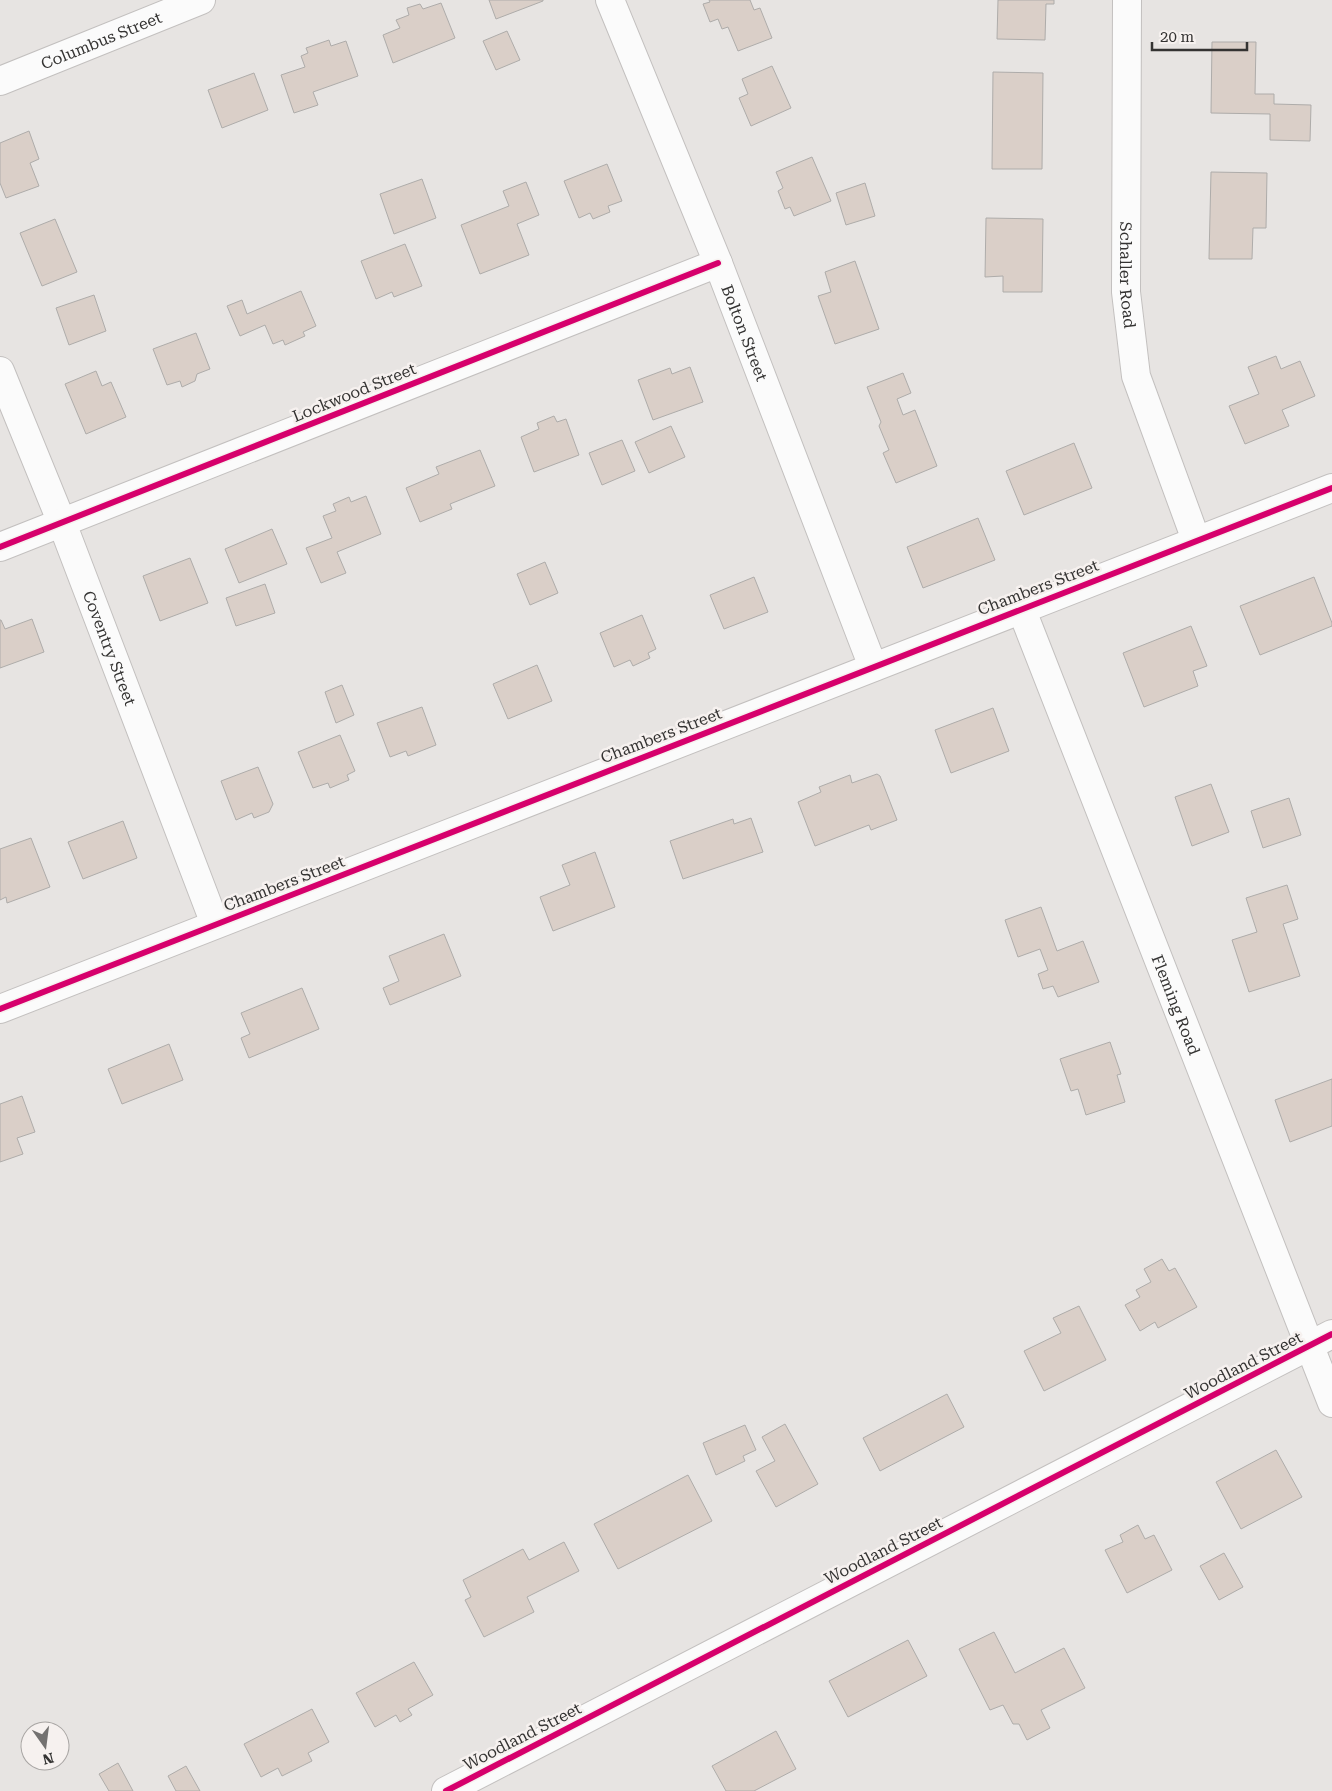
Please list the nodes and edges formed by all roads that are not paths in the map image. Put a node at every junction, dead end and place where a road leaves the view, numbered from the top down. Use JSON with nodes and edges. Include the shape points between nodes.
{"nodes":[{"id":1,"x":201,"y":0,"type":"edge"},
{"id":2,"x":610,"y":0,"type":"edge"},
{"id":3,"x":1127,"y":0,"type":"edge"},
{"id":4,"x":0,"y":80,"type":"edge"},
{"id":5,"x":718,"y":263,"type":"junction"},
{"id":6,"x":0,"y":371,"type":"edge"},
{"id":7,"x":1332,"y":488,"type":"edge"},
{"id":8,"x":62,"y":523,"type":"junction"},
{"id":9,"x":1196,"y":540,"type":"junction"},
{"id":10,"x":0,"y":547,"type":"edge"},
{"id":11,"x":1021,"y":608,"type":"junction"},
{"id":12,"x":873,"y":667,"type":"junction"},
{"id":13,"x":215,"y":924,"type":"junction"},
{"id":14,"x":0,"y":1009,"type":"edge"},
{"id":15,"x":1321,"y":1340,"type":"edge"},
{"id":16,"x":1332,"y":1403,"type":"edge"},
{"id":17,"x":446,"y":1791,"type":"edge"}],
"edges":[{"from":1,"to":4,"type":"street","name":"Columbus Street"},
{"from":2,"to":5,"type":"street","name":"Bolton Street"},
{"from":3,"to":9,"type":"street","name":"Schaller Road","via":[[1126,292],[1136,376]]},
{"from":5,"to":8,"type":"street","name":"Lockwood Street"},
{"from":5,"to":12,"type":"street","name":"Bolton Street"},
{"from":6,"to":8,"type":"street","name":"Coventry Street"},
{"from":7,"to":9,"type":"street","name":"Chambers Street"},
{"from":8,"to":10,"type":"street","name":"Lockwood Street"},
{"from":8,"to":13,"type":"street","name":"Coventry Street"},
{"from":9,"to":11,"type":"street","name":"Chambers Street"},
{"from":11,"to":12,"type":"street","name":"Chambers Street"},
{"from":11,"to":15,"type":"street","name":"Fleming Road"},
{"from":12,"to":13,"type":"street","name":"Chambers Street"},
{"from":13,"to":14,"type":"street","name":"Chambers Street"},
{"from":15,"to":16,"type":"street","name":"Fleming Road"},
{"from":15,"to":17,"type":"street","name":"Woodland Street"}]}
